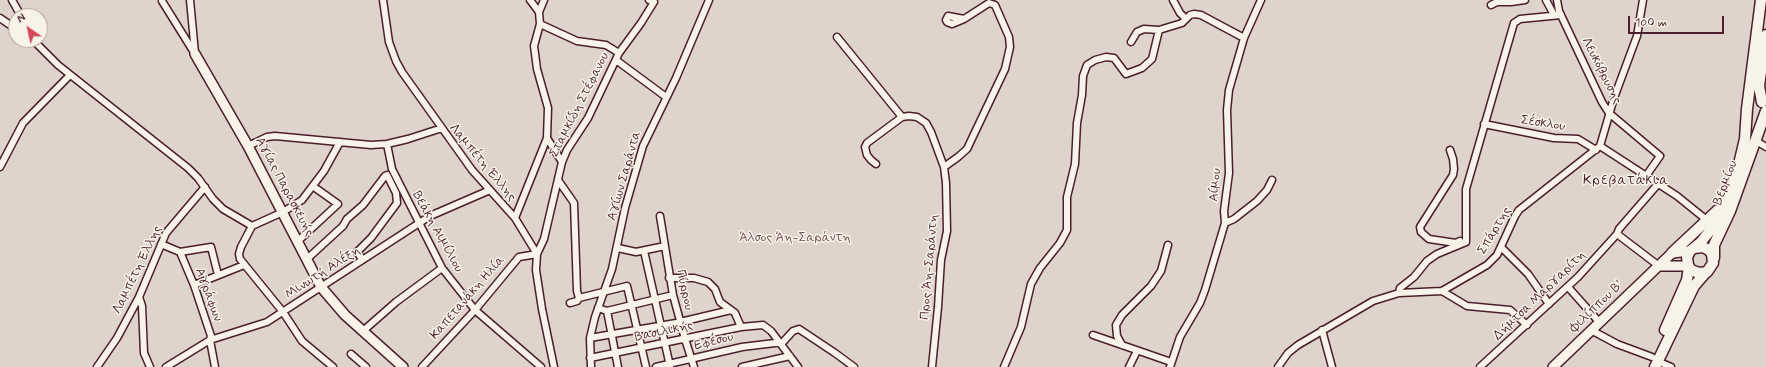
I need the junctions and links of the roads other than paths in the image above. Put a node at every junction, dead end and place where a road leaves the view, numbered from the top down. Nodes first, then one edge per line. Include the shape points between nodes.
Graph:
1 (190, 0) edge
2 (383, 0) edge
3 (530, 0) edge
4 (544, 0) edge
5 (709, 0) edge
6 (1173, 0) edge
7 (1260, 0) edge
8 (1525, 0) edge
9 (1546, 0) edge
10 (1557, 0) edge
11 (1643, 0) edge
12 (1762, 0) edge
13 (162, 1) edge
14 (652, 1) edge
15 (1491, 5) dead end
16 (539, 12) junction
17 (1557, 15) junction
18 (964, 19) dead end
19 (1186, 19) junction
20 (540, 24) junction
21 (1159, 30) junction
22 (1766, 35) edge
23 (837, 37) dead end
24 (1244, 38) junction
25 (1131, 42) dead end
26 (41, 48) edge
27 (619, 53) junction
28 (195, 54) junction
29 (616, 60) junction
30 (70, 75) junction
31 (666, 97) junction
32 (1747, 109) junction
33 (1765, 109) edge
34 (1609, 113) junction
35 (902, 117) junction
36 (1484, 124) junction
37 (442, 128) junction
38 (1766, 128) edge
39 (547, 138) junction
40 (1756, 141) junction
41 (340, 142) junction
42 (387, 144) junction
43 (248, 146) junction
44 (1766, 147) edge
45 (1598, 148) junction
46 (1450, 150) dead end
47 (562, 162) junction
48 (876, 164) dead end
49 (0, 167) edge
50 (944, 167) junction
51 (1646, 176) junction
52 (558, 180) junction
53 (1272, 180) dead end
54 (1658, 184) junction
55 (205, 187) junction
56 (314, 187) junction
57 (1732, 188) junction
58 (490, 190) junction
59 (283, 212) junction
60 (660, 216) dead end
61 (515, 218) junction
62 (1708, 221) junction
63 (419, 223) junction
64 (1225, 223) junction
65 (252, 226) junction
66 (1617, 234) junction
67 (1466, 240) junction
68 (298, 241) junction
69 (161, 244) junction
70 (1168, 245) dead end
71 (665, 246) junction
72 (1501, 247) junction
73 (618, 248) junction
74 (1692, 250) junction
75 (644, 251) junction
76 (180, 252) junction
77 (1672, 253) junction
78 (537, 254) junction
79 (1714, 258) junction
80 (307, 259) junction
81 (362, 259) junction
82 (244, 265) junction
83 (1659, 266) junction
84 (1689, 266) junction
85 (442, 268) junction
86 (1708, 271) junction
87 (218, 275) junction
88 (669, 278) junction
89 (194, 285) junction
90 (321, 287) junction
91 (1568, 287) junction
92 (605, 290) junction
93 (1442, 291) junction
94 (1399, 293) junction
95 (673, 295) junction
96 (139, 297) junction
97 (579, 298) junction
98 (655, 300) junction
99 (570, 303) dead end
100 (1550, 304) junction
101 (632, 305) junction
102 (598, 308) junction
103 (475, 310) junction
104 (731, 310) junction
105 (607, 311) junction
106 (283, 312) junction
107 (680, 322) junction
108 (1600, 322) junction
109 (1527, 325) junction
110 (661, 326) junction
111 (741, 327) junction
112 (638, 330) junction
113 (1322, 330) junction
114 (1591, 330) junction
115 (363, 332) junction
116 (611, 334) junction
117 (1093, 335) dead end
118 (590, 338) junction
119 (685, 339) junction
120 (210, 340) junction
121 (779, 343) junction
122 (665, 344) junction
123 (1122, 345) junction
124 (641, 349) junction
125 (1137, 351) junction
126 (615, 353) junction
127 (351, 354) dead end
128 (790, 356) junction
129 (590, 358) junction
130 (691, 360) junction
131 (1655, 362) edge
132 (1170, 365) edge
133 (670, 366) edge
134 (97, 367) edge
135 (150, 367) edge
136 (166, 367) edge
137 (215, 367) edge
138 (333, 367) edge
139 (366, 367) edge
140 (403, 367) edge
141 (422, 367) edge
142 (541, 367) edge
143 (554, 367) edge
144 (591, 367) edge
145 (618, 367) edge
146 (646, 367) edge
147 (656, 367) edge
148 (694, 367) edge
149 (742, 367) edge
150 (798, 367) edge
151 (854, 367) edge
152 (932, 367) edge
153 (1004, 367) edge
154 (1129, 367) edge
155 (1278, 367) edge
156 (1332, 367) edge
157 (1480, 367) edge
158 (1553, 367) edge
159 (1648, 367) edge
160 (1671, 367) edge

1 - 28 street
2 - 37 street via 389,42 396,61
3 - 16 street
4 - 16 street
5 - 31 street, Αγίων Σαράντα
6 - 19 street
7 - 24 street, Αίμου
8 - 15 street via 1497,2
9 - 17 street
10 - 17 street, Λευκόβρυσης
11 - 34 street via 1637,36
12 - 32 main road, Βερμίου
13 - 28 street, Αγίας Παρασκευής
14 - 27 street, Σταμκίδη Στέφανου via 641,23
16 - 20 street
17 - 34 street, Λευκόβρυσης
17 - 36 street via 1520,19 1514,23
18 - 50 street via 989,3 995,5 1009,37 1010,47 1003,74 967,149
19 - 21 street via 1182,23
19 - 24 street via 1194,14 1201,15
20 - 27 street via 577,41 606,45
20 - 39 street via 534,46 534,58 548,108
21 - 25 street via 1144,29 1137,32
21 - 153 street via 1152,59 1142,68 1126,74 1114,58 1106,57 1090,63 1084,70 1075,164 1067,197 1067,230 1031,284 1021,327
22 - 33 main road, Βερμίου via 1759,86
23 - 35 street
24 - 64 street, Αίμου via 1228,99 1229,160
26 - 30 street
27 - 29 street, Σταμκίδη Στέφανου
28 - 43 street, Αγίας Παρασκευής
29 - 31 street
29 - 47 street, Σταμκίδη Στέφανου via 588,118
30 - 49 street via 24,123
30 - 55 street via 178,159
31 - 73 street, Αγίων Σαράντα via 651,125 641,152
32 - 33 main road via 1754,100
32 - 33 main road via 1754,120 1759,120
32 - 57 main road, Βερμίου via 1745,139
33 - 40 main road, Βερμίου
34 - 45 street
34 - 51 street, Λευκόβρυσης via 1660,156
35 - 48 street via 867,143 867,155
35 - 50 street, Προς Άη-Σαράντη via 917,117 926,123
36 - 45 street, Σέσκλου via 1554,138 1578,140
36 - 67 street via 1466,189
37 - 42 street, Λαμπέτη Έλλης
37 - 58 street, Λαμπέτη Έλλης
38 - 40 main road
39 - 47 street
39 - 61 street
40 - 44 street
40 - 79 main road, Βερμίου via 1730,211 1714,245
41 - 42 street, Λαμπέτη Έλλης
41 - 43 street, Λαμπέτη Έλλης via 275,136 263,138
41 - 56 street
42 - 63 street, Βεάκη Αιμίλιου via 392,169
43 - 59 street, Αγίας Παρασκευής
45 - 51 street, Σέσκλου
45 - 72 street, Σπάρτης via 1519,210
46 - 67 street via 1453,174 1420,227 1421,232 1434,240 1456,243
47 - 52 street, Σταμκίδη Στέφανου
50 - 152 street, Προς Άη-Σαράντη via 947,231 941,260
51 - 54 street, Σέσκλου
52 - 78 street, Σταμκίδη Στέφανου via 544,239
52 - 97 street via 574,203
53 - 64 street via 1256,201 1234,220
54 - 62 street, Σέσκλου
54 - 66 street, Δήμτσα Μαργαρίτη
55 - 65 street via 223,209
55 - 69 street, Λαμπέτη Έλλης via 166,233
56 - 59 street via 302,200
56 - 68 street via 338,204
57 - 62 main road
57 - 74 main road, Βερμίου via 1713,227
58 - 61 street, Λαμπέτη Έλλης
58 - 63 street, Μινωτή Αλέξη via 446,208
59 - 65 street
59 - 68 street, Αγίας Παρασκευής
60 - 71 street, Πύρρου
61 - 78 street, Λαμπέτη Έλλης
62 - 77 main road
63 - 81 street, Μινωτή Αλέξη
63 - 85 street, Βεάκη Αιμίλιου
64 - 132 street, Αίμου via 1200,303 1180,336
65 - 82 street via 239,254
66 - 83 street
66 - 91 street, Δήμτσα Μαργαρίτη
67 - 94 street via 1427,261 1414,277 1400,288
68 - 80 street, Αγίας Παρασκευής
69 - 76 street
69 - 96 street, Λαμπέτη Έλλης
70 - 123 street via 1165,262 1159,275 1116,325 1117,336
71 - 75 street
71 - 88 street, Πύρρου
72 - 93 street, Σπάρτης via 1487,265
72 - 100 street via 1528,274
73 - 75 street
73 - 92 street, Αγίων Σαράντα
74 - 77 street
74 - 79 main road via 1701,247 1707,249
74 - 84 main road via 1687,259
75 - 98 street
76 - 87 street via 211,247
76 - 89 street, Αγράφων
77 - 83 street, Φιλίππου Β'
78 - 103 street, Καπετανάκη Ηλία via 519,257
78 - 143 street, Σταμκίδη Στέφανου via 536,270
79 - 86 main road via 1713,265
80 - 81 street via 364,205 387,175 396,193 397,203 357,252
80 - 90 street, Αγίας Παρασκευής
81 - 90 street, Μινωτή Αλέξη
82 - 87 street
82 - 106 street
83 - 84 street
83 - 108 street, Φιλίππου Β'
84 - 86 main road via 1699,273
84 - 131 main road via 1681,295
85 - 103 street, Βεάκη Αιμίλιου
85 - 115 street via 396,302
86 - 131 main road via 1694,286
87 - 89 street
88 - 95 street, Πύρρου
88 - 104 street via 694,278 708,282 715,289 720,302
89 - 120 street, Αγράφων via 209,329
90 - 106 street, Μινωτή Αλέξη
90 - 115 street, Αγίας Παρασκευής
91 - 100 street, Δήμτσα Μαργαρίτη
91 - 108 street
92 - 97 street
92 - 101 street via 627,286
92 - 102 street, Αγίων Σαράντα
93 - 94 street
93 - 109 street via 1467,306 1510,310
94 - 113 street via 1368,304
95 - 98 street
95 - 107 street, Πύρρου
96 - 134 street, Λαμπέτη Έλλης via 117,338
96 - 135 street via 142,306 143,348
97 - 99 street
98 - 101 street
98 - 110 street
100 - 109 street, Δήμτσα Μαργαρίτη
101 - 105 street
101 - 112 street
102 - 105 street
102 - 118 street, Αγίων Σαράντα
103 - 141 street, Καπετανάκη Ηλία
103 - 142 street, Βεάκη Αιμίλιου
104 - 107 street
104 - 111 street
105 - 116 street
106 - 120 street, Μινωτή Αλέξη via 261,326
106 - 138 street via 302,341
107 - 110 street
107 - 119 street, Πύρρου
108 - 114 street, Φιλίππου Β'
109 - 157 street, Δήμτσα Μαργαρίτη
110 - 112 street
110 - 122 street
111 - 119 street, Βασιλικής
111 - 121 street, Βασιλικής via 763,325
112 - 116 street
112 - 124 street
113 - 155 street via 1294,348
113 - 156 street
114 - 131 street
114 - 158 street, Φιλίππου Β'
115 - 140 street, Αγίας Παρασκευής
116 - 118 street
116 - 126 street
117 - 123 street
118 - 129 street, Αγίων Σαράντα
119 - 122 street, Βασιλικής
119 - 130 street, Πύρρου
120 - 136 street, Μινωτή Αλέξη
120 - 137 street, Αγράφων
121 - 128 street
121 - 130 street, Εφέσου via 742,347
121 - 151 street via 799,329
122 - 124 street, Βασιλικής
122 - 133 street
123 - 125 street
124 - 126 street, Βασιλικής
124 - 146 street
125 - 132 street
125 - 154 street
126 - 129 street, Βασιλικής
126 - 145 street
127 - 139 street
128 - 149 street
128 - 150 street
129 - 144 street, Αγίων Σαράντα
130 - 133 street, Εφέσου
130 - 148 street, Πύρρου
131 - 159 main road
131 - 160 street
133 - 147 street, Εφέσου

